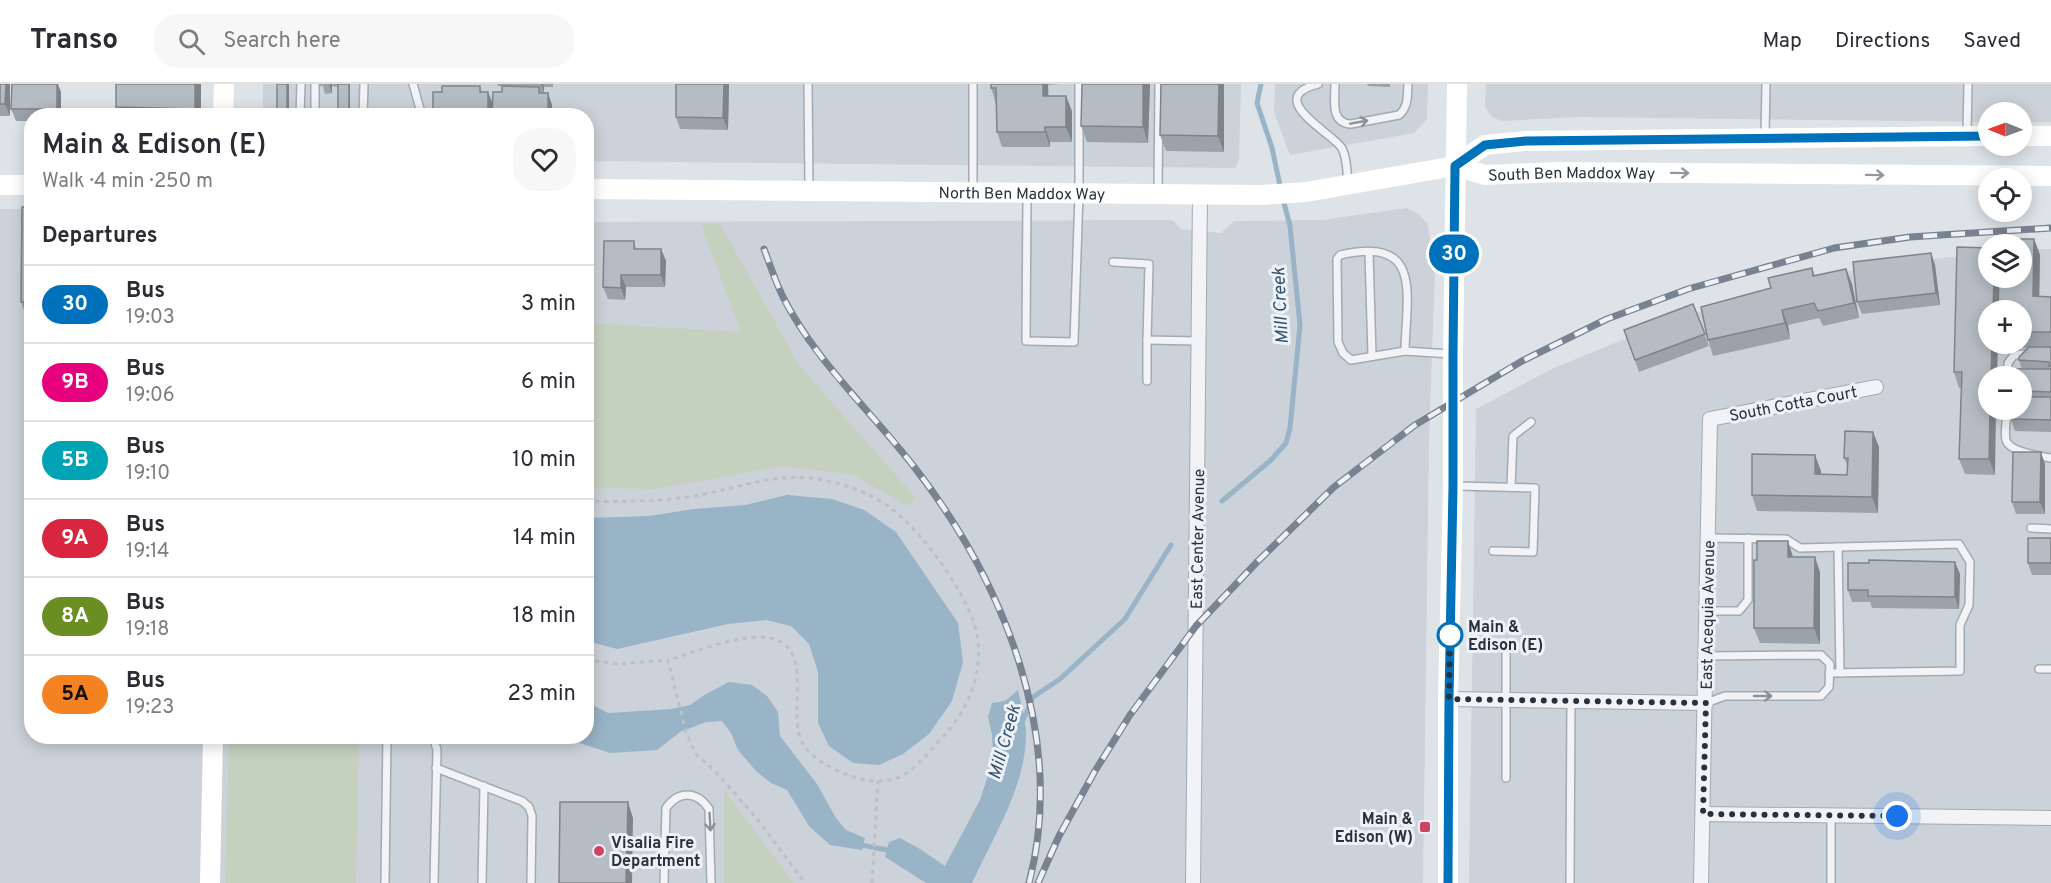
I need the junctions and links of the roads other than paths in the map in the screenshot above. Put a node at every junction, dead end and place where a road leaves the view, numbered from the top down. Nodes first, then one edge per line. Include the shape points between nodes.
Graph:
1 (224, 84) edge
2 (301, 84) edge
3 (315, 84) edge
4 (364, 84) edge
5 (413, 84) edge
6 (808, 84) edge
7 (973, 84) edge
8 (1079, 84) edge
9 (1159, 84) edge
10 (1318, 84) edge
11 (1335, 84) edge
12 (1408, 84) edge
13 (1456, 84) edge
14 (1766, 84) edge
15 (1968, 84) edge
16 (223, 108) edge
17 (300, 108) edge
18 (315, 108) edge
19 (363, 108) edge
20 (420, 108) edge
21 (1967, 136) junction
22 (1978, 136) edge
23 (2032, 136) edge
24 (2051, 136) edge
25 (1765, 139) junction
26 (1455, 166) junction
27 (2051, 177) edge
28 (0, 185) edge
29 (24, 185) edge
30 (1348, 185) junction
31 (594, 189) edge
32 (810, 191) junction
33 (973, 193) junction
34 (1027, 193) junction
35 (1079, 194) junction
36 (1157, 195) junction
37 (1200, 195) junction
38 (1369, 253) junction
39 (1113, 262) dead end
40 (1147, 340) junction
41 (1199, 341) junction
42 (1405, 351) junction
43 (2051, 352) edge
44 (1453, 354) junction
45 (1372, 356) junction
46 (2008, 366) edge
47 (1147, 381) dead end
48 (1876, 387) dead end
49 (1710, 418) joint
50 (2007, 420) edge
51 (1531, 422) dead end
52 (2051, 458) edge
53 (1453, 486) junction
54 (1511, 487) junction
55 (2031, 528) dead end
56 (2051, 529) edge
57 (1708, 538) junction
58 (1748, 538) junction
59 (1838, 547) junction
60 (1492, 551) dead end
61 (1707, 611) junction
62 (1506, 643) dead end
63 (1706, 656) junction
64 (2039, 669) dead end
65 (2051, 669) edge
66 (1829, 673) junction
67 (1840, 673) junction
68 (1449, 699) junction
69 (1506, 700) junction
70 (1571, 700) junction
71 (1706, 703) junction
72 (213, 744) edge
73 (387, 744) edge
74 (435, 744) edge
75 (436, 768) junction
76 (1506, 778) dead end
77 (484, 786) junction
78 (1703, 814) junction
79 (1831, 816) junction
80 (2051, 818) edge
81 (210, 883) edge
82 (385, 883) edge
83 (434, 883) edge
84 (482, 883) edge
85 (531, 883) edge
86 (664, 883) edge
87 (711, 883) edge
88 (1193, 883) edge
89 (1448, 883) edge
90 (1570, 883) edge
91 (1701, 883) edge
92 (1831, 883) edge

1 - 16 main road
2 - 17 lane
3 - 18 lane
4 - 19 lane
5 - 20 lane
6 - 32 lane
7 - 33 lane
8 - 35 lane
9 - 36 lane
10 - 30 lane via 1306,87 1298,96 1298,106 1342,148
11 -> 12 lane via 1334,111 1345,124 1399,115 1407,103
13 - 26 main road
14 - 25 lane
15 - 21 lane
21 - 22 main road, South Ben Maddox Way
21 - 25 main road, South Ben Maddox Way
23 - 24 main road
25 - 26 main road, South Ben Maddox Way via 1526,141 1485,145
26 -> 27 main road, South Ben Maddox Way via 1485,176 1569,172
26 - 30 main road, North Ben Maddox Way
26 - 44 main road
28 - 29 main road
30 - 37 main road, North Ben Maddox Way via 1306,192
31 - 32 main road, North Ben Maddox Way
32 - 33 main road, North Ben Maddox Way
33 - 34 main road, North Ben Maddox Way
34 - 35 main road, North Ben Maddox Way
34 - 35 lane via 1026,341 1065,342 1074,342
35 - 36 main road, North Ben Maddox Way
36 - 37 main road, North Ben Maddox Way
37 - 41 street, East Center Avenue
38 - 42 lane via 1395,258 1404,271
38 - 45 lane
38 - 45 lane via 1344,254 1337,259 1338,342 1351,360
39 - 40 lane via 1149,264
40 - 41 lane
40 - 47 lane
41 - 88 street, East Center Avenue
42 - 44 lane
42 - 45 lane
43 - 46 lane via 2014,355
44 - 53 main road
48 - 49 street, South Cotta Court
49 - 57 street, East Acequia Avenue
50 - 52 lane via 2009,444
51 - 54 lane via 1513,436
53 - 54 lane
53 - 68 main road
54 - 60 lane via 1534,488 1533,552
55 - 56 lane
57 - 58 lane
57 - 61 street, East Acequia Avenue
58 - 59 lane via 1786,539 1800,548
58 - 61 lane via 1748,600 1739,611
59 - 67 lane
59 - 67 lane via 1959,544 1970,562 1969,605 1960,625 1960,671
61 - 63 street, East Acequia Avenue
62 - 69 lane
63 - 66 lane via 1821,655 1830,664
63 - 71 street, East Acequia Avenue
64 - 65 lane
66 - 67 lane
71 -> 66 lane via 1725,696 1821,696 1830,687
68 - 69 street
68 - 89 main road
69 - 70 street
69 - 76 lane
70 - 71 street
70 - 90 lane
71 - 78 street, East Acequia Avenue
72 - 81 main road
73 - 82 lane
74 - 75 lane
75 - 77 lane
75 - 83 lane
77 - 84 lane
77 - 85 lane via 529,807
78 - 79 street
78 - 91 street, East Acequia Avenue
79 - 80 street
79 - 92 lane
86 -> 87 lane via 666,808 673,799 692,795 702,799 709,809

